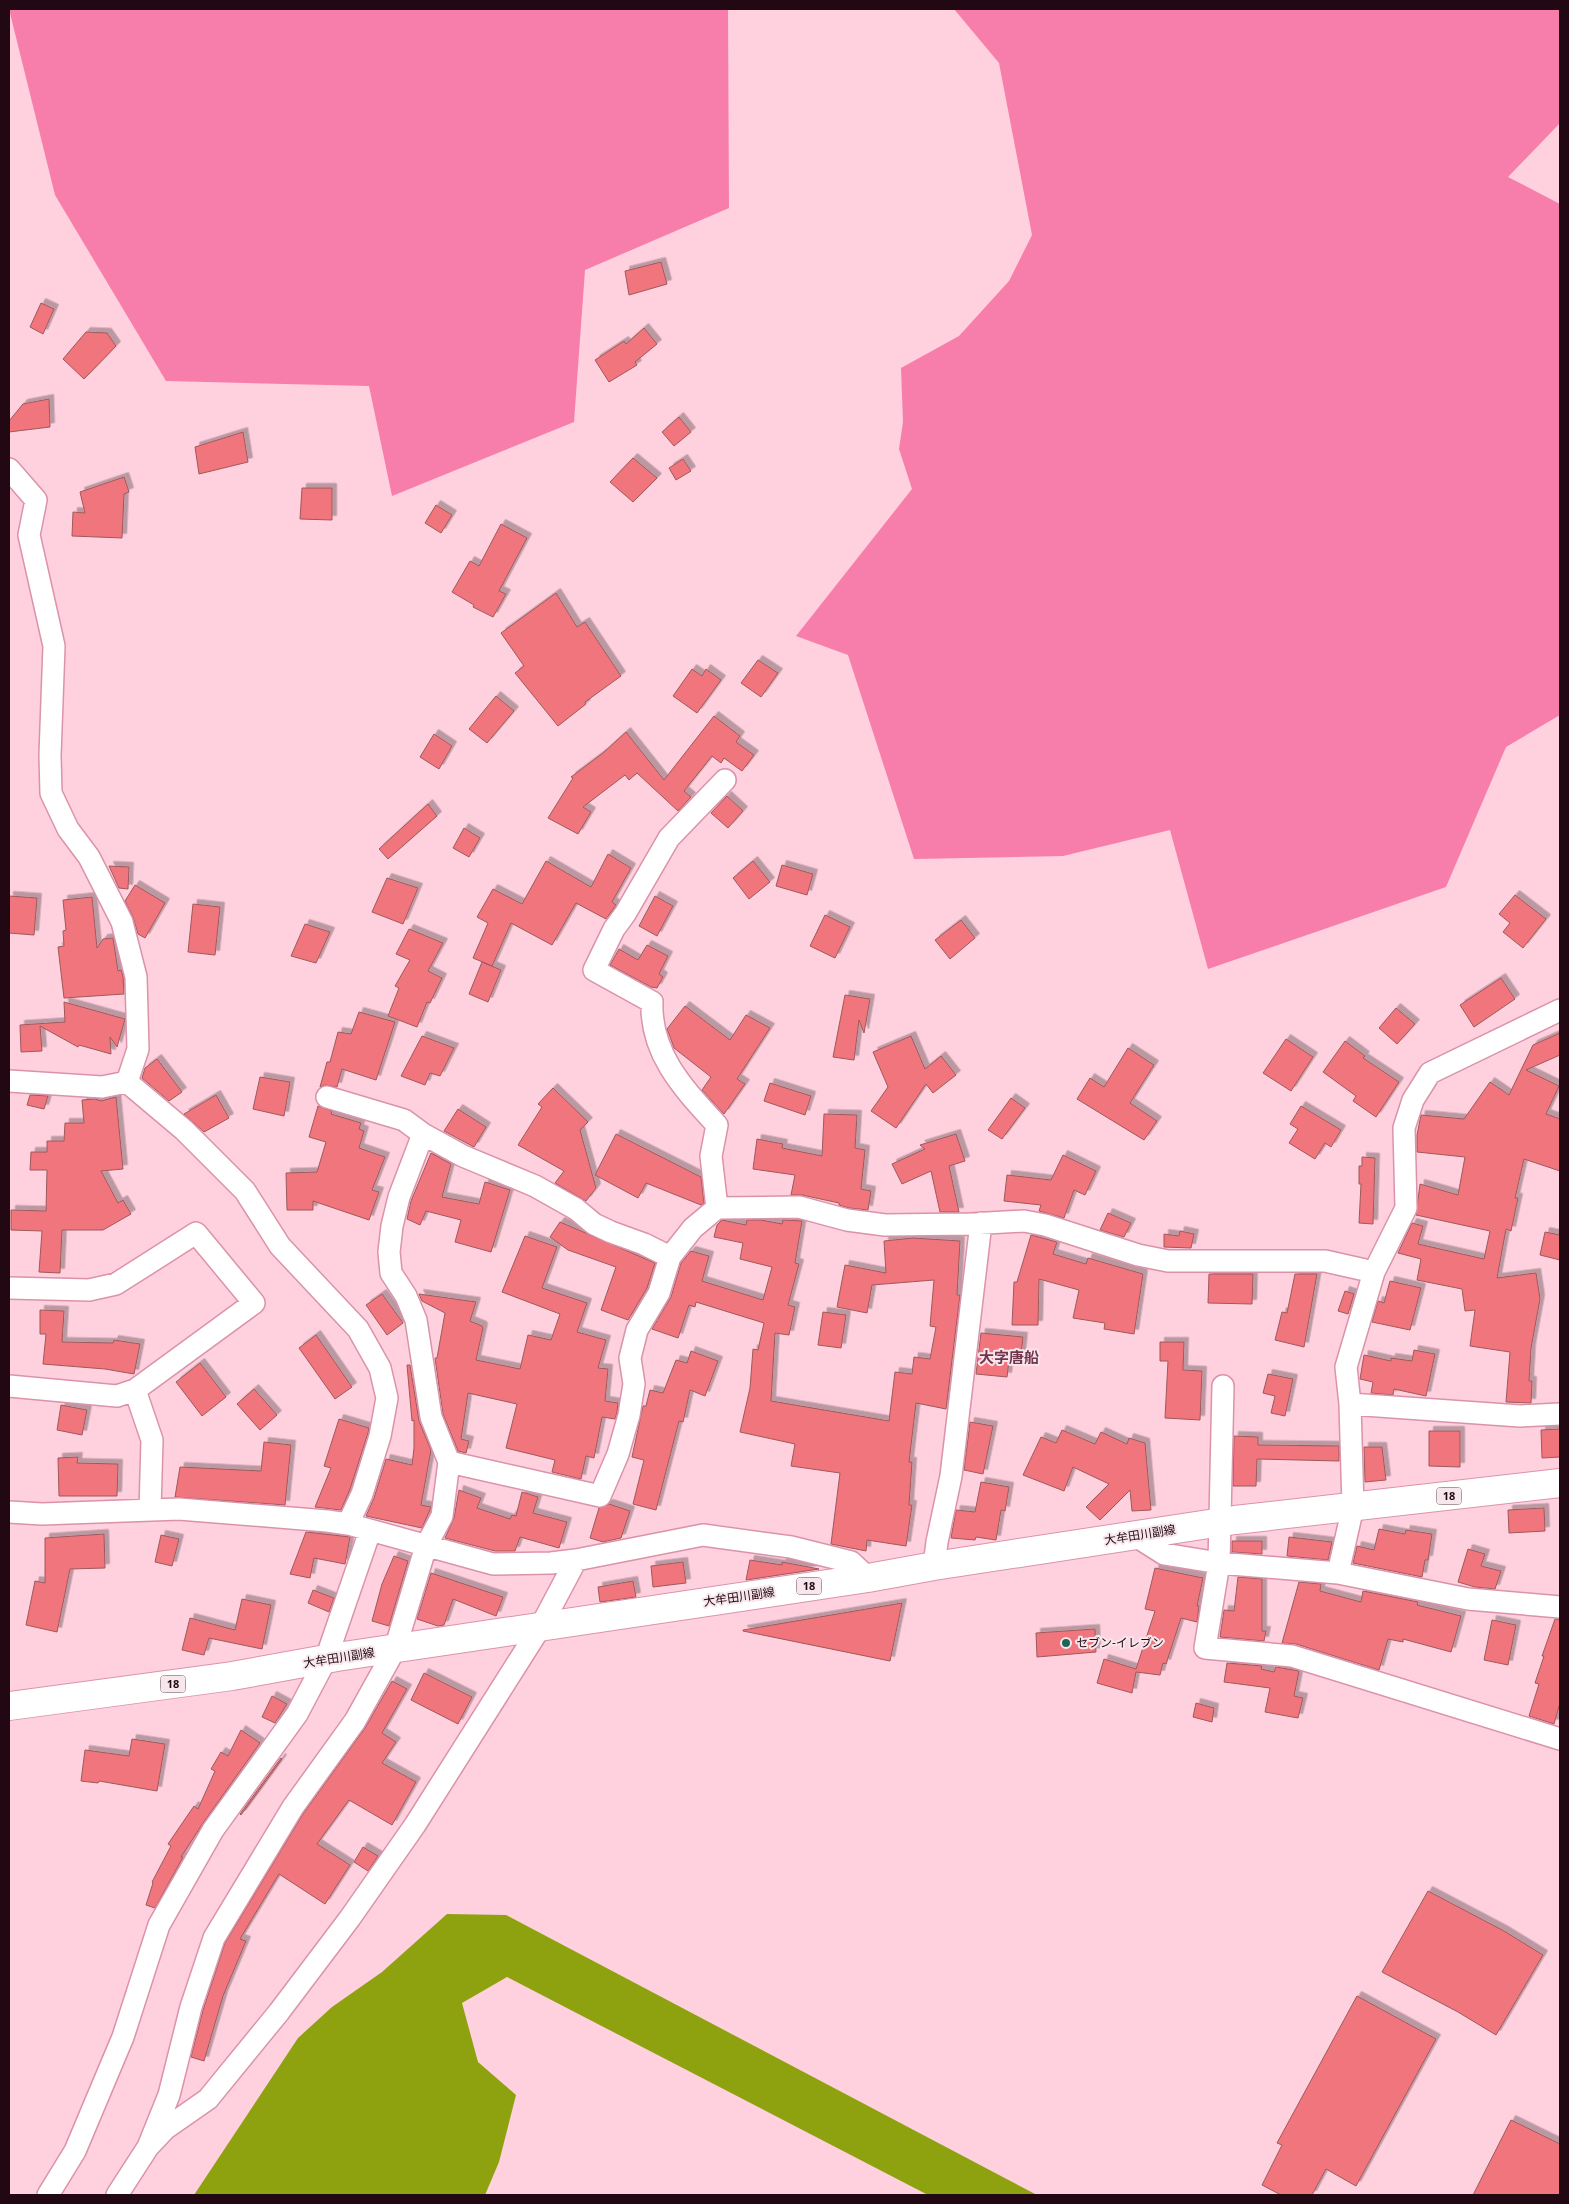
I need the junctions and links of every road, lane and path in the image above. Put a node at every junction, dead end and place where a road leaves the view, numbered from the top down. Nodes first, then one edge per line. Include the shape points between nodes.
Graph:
1 (9, 470) edge
2 (725, 780) dead end
3 (1560, 1010) edge
4 (9, 1080) edge
5 (127, 1082) junction
6 (327, 1097) dead end
7 (423, 1134) junction
8 (717, 1208) junction
9 (981, 1223) junction
10 (670, 1258) junction
11 (1374, 1272) junction
12 (9, 1288) edge
13 (9, 1386) edge
14 (1223, 1386) dead end
15 (135, 1390) junction
16 (1350, 1404) junction
17 (1560, 1414) edge
18 (449, 1462) junction
19 (1560, 1483) edge
20 (1354, 1507) junction
21 (150, 1510) junction
22 (9, 1512) edge
23 (1220, 1522) junction
24 (348, 1524) junction
25 (370, 1531) junction
26 (1134, 1535) junction
27 (426, 1546) junction
28 (576, 1560) junction
29 (1219, 1563) junction
30 (934, 1566) junction
31 (1338, 1574) junction
32 (868, 1578) junction
33 (1560, 1606) edge
34 (541, 1626) junction
35 (389, 1650) junction
36 (332, 1658) junction
37 (9, 1706) edge
38 (1560, 1739) edge
39 (148, 2147) junction
40 (48, 2195) edge
41 (117, 2195) edge

1 - 5 street via 36,500 29,535 54,646 51,793 122,922 136,977 138,1049
2 - 8 street via 669,838 614,929 594,970 652,1002 651,1020 662,1055 716,1125 710,1156
3 - 11 street via 1430,1073 1413,1100 1404,1128 1406,1208
4 - 5 street via 102,1087
5 - 24 street via 184,1130 245,1191 280,1246 358,1329 380,1368 387,1398 380,1436 362,1494
6 - 7 street via 404,1120
7 - 10 street via 462,1156 535,1186 576,1209 594,1224
7 - 18 street via 399,1197 389,1252 391,1272 416,1320 431,1417
8 - 9 street via 799,1207 846,1220 885,1225
8 - 10 street via 692,1228
9 - 11 street via 1024,1221 1045,1225 1138,1255 1168,1261 1325,1261
9 - 30 street via 951,1476
10 - 18 street via 659,1294 637,1330 630,1358 634,1384 629,1415 618,1454 600,1496
11 - 16 street via 1346,1367
12 - 15 street via 89,1290 116,1284 196,1233 254,1303
13 - 15 street via 117,1396
14 - 23 street
15 - 21 street via 152,1440
16 - 17 street via 1520,1416
16 - 20 street
18 - 27 street via 442,1516
19 - 20 main road, 大牟田川副線 / 18
20 - 23 main road, 大牟田川副線 / 18
20 - 31 street
21 - 22 street
21 - 24 street via 179,1509
23 - 26 main road, 大牟田川副線 / 18
23 - 29 street
24 - 25 street
25 - 27 street
25 - 36 street
26 - 29 street via 1164,1554
26 - 30 main road, 大牟田川副線 / 18
27 - 28 street via 493,1564
27 - 35 street
28 - 32 street via 703,1535 791,1547 851,1562
28 - 34 street
29 - 31 street
29 - 38 street via 1205,1648 1292,1656
30 - 32 main road, 大牟田川副線 / 18
31 - 33 street via 1468,1599
32 - 34 main road, 大牟田川副線 / 18
34 - 35 main road, 大牟田川副線 / 18
34 - 39 street via 415,1825 350,1918 208,2099 165,2128
35 - 36 main road, 大牟田川副線 / 18
35 - 39 street via 355,1720 294,1807 214,1938 192,2007 170,2095
36 - 37 main road, 大牟田川副線 / 18 via 232,1676
36 - 40 street via 297,1714 213,1830 159,1925 123,2037 75,2151
39 - 41 street

